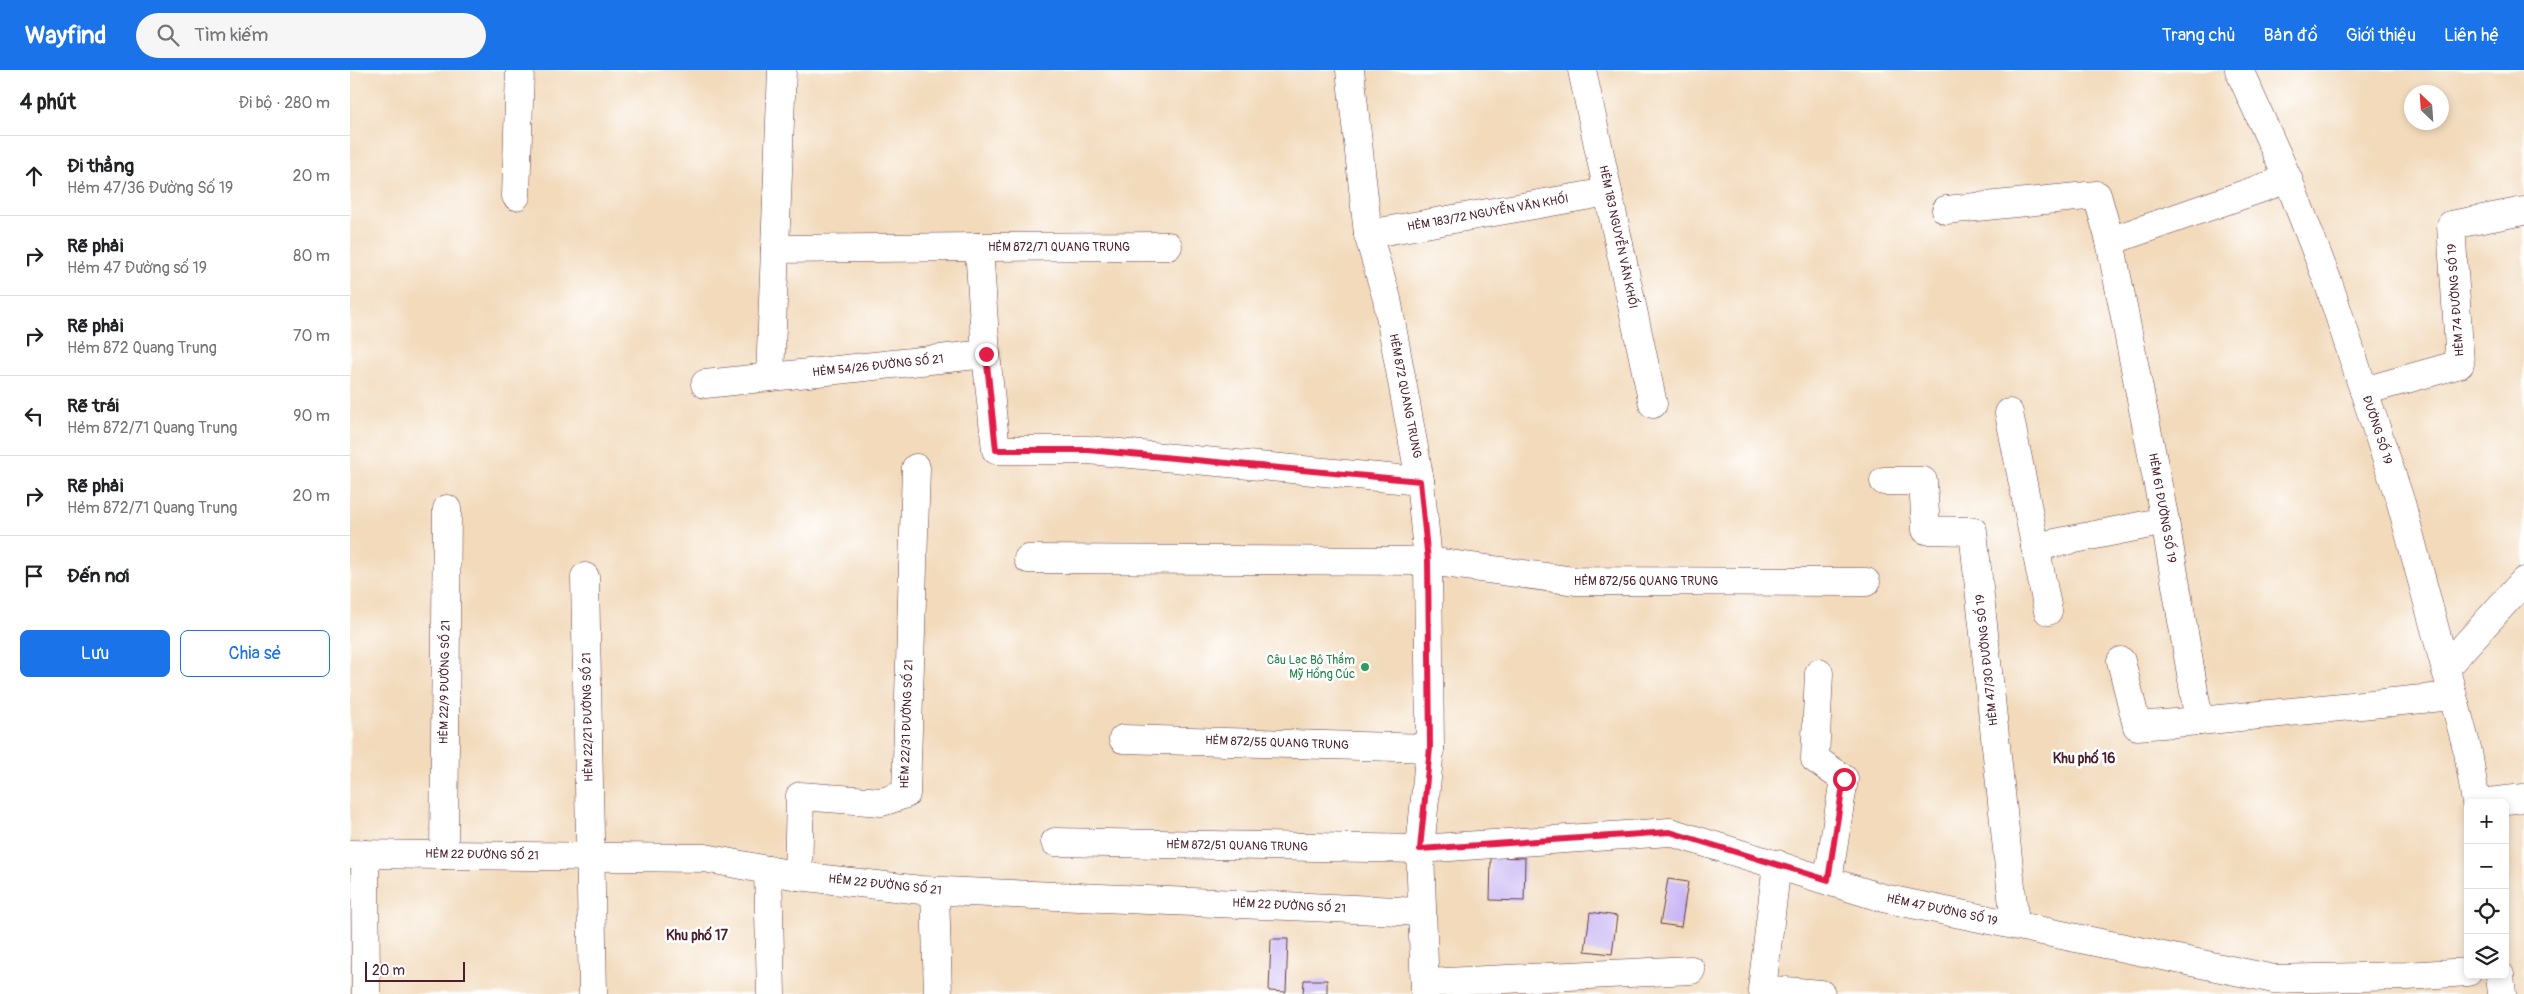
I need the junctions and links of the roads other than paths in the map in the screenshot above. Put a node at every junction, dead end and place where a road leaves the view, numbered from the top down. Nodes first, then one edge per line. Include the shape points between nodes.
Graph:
1 (520, 70) edge
2 (782, 70) edge
3 (1350, 70) edge
4 (1582, 70) edge
5 (2239, 70) edge
6 (2288, 179) junction
7 (1608, 192) junction
8 (516, 196) dead end
9 (1946, 210) dead end
10 (2524, 211) edge
11 (1368, 234) junction
12 (2110, 242) junction
13 (1168, 246) dead end
14 (979, 247) junction
15 (775, 249) junction
16 (986, 354) junction
17 (770, 377) junction
18 (704, 384) dead end
19 (2364, 391) junction
20 (1653, 404) dead end
21 (2009, 413) dead end
22 (916, 468) dead end
23 (1420, 481) junction
24 (1884, 481) dead end
25 (447, 509) dead end
26 (2164, 521) junction
27 (2035, 547) junction
28 (1028, 559) dead end
29 (1428, 561) junction
30 (585, 578) dead end
31 (2524, 581) edge
32 (1866, 582) dead end
33 (2048, 611) dead end
34 (2121, 661) dead end
35 (2445, 668) junction
36 (1819, 673) dead end
37 (2453, 696) junction
38 (2199, 721) junction
39 (1123, 739) dead end
40 (1430, 748) junction
41 (2524, 798) edge
42 (2476, 799) edge
43 (2509, 800) edge
44 (1055, 842) dead end
45 (1420, 849) junction
46 (357, 854) edge
47 (444, 855) junction
48 (590, 857) junction
49 (1777, 864) junction
50 (768, 870) junction
51 (798, 876) junction
52 (1828, 880) junction
53 (936, 891) junction
54 (1421, 912) junction
55 (2014, 924) junction
56 (1691, 970) dead end
57 (2464, 972) edge
58 (2500, 979) edge
59 (1425, 988) edge
60 (366, 994) edge
61 (593, 994) edge
62 (771, 994) edge
63 (938, 994) edge
64 (1821, 994) edge
65 (2502, 994) edge

1 - 8 street
2 - 15 street
3 - 11 street, HẺM 872 QUANG TRUNG
4 - 7 street, HẺM 183 NGUYỄN VĂN KHỐI
5 - 6 street, ĐƯỜNG SỐ 19
6 - 12 street
6 - 19 street, ĐƯỜNG SỐ 19 via 2328,282
7 - 11 street, HẺM 183/72 NGUYỄN VĂN KHỐI
7 - 20 street, HẺM 183 NGUYỄN VĂN KHỐI
9 - 12 street, HẺM 61 ĐƯỜNG SỐ 19 via 2097,195
10 - 19 street, HẺM 74 ĐƯỜNG SỐ 19 via 2451,225 2460,364
11 - 23 street, HẺM 872 QUANG TRUNG via 1387,299
12 - 26 street, HẺM 61 ĐƯỜNG SỐ 19
13 - 14 street, HẺM 872/71 QUANG TRUNG
14 - 15 street
14 - 16 street, HẺM 872/71 QUANG TRUNG
15 - 17 street
16 - 17 street, HẺM 54/26 ĐƯỜNG SỐ 21
16 - 23 street, HẺM 872/71 QUANG TRUNG via 996,450 1088,450
17 - 18 street, HẺM 54/26 ĐƯỜNG SỐ 21
19 - 35 street, ĐƯỜNG SỐ 19 via 2401,503
21 - 27 street
22 - 51 street, HẺM 22/31 ĐƯỜNG SỐ 21 via 906,794 882,802 800,796
23 - 29 street, HẺM 872 QUANG TRUNG
24 - 55 street, HẺM 47/30 ĐƯỜNG SỐ 19 via 1923,481 1926,530 1973,530
25 - 47 street, HẺM 22/9 ĐƯỜNG SỐ 21
26 - 27 street
26 - 38 street, HẺM 61 ĐƯỜNG SỐ 19
27 - 33 street
28 - 29 street, HẺM 872/56 QUANG TRUNG
29 - 32 street, HẺM 872/56 QUANG TRUNG via 1575,581
29 - 40 street, HẺM 872 QUANG TRUNG
30 - 48 street, HẺM 22/21 ĐƯỜNG SỐ 21
31 - 35 street
34 - 38 street via 2137,726
35 - 37 street, ĐƯỜNG SỐ 19
36 - 52 street via 1815,759 1844,779
37 - 38 street
37 - 42 street, ĐƯỜNG SỐ 19
39 - 40 street, HẺM 872/55 QUANG TRUNG
40 - 45 street, HẺM 872 QUANG TRUNG
41 - 43 street
44 - 45 street, HẺM 872/51 QUANG TRUNG
45 - 49 street, HẺM 47 ĐƯỜNG SỐ 19 via 1670,832
45 - 54 street, HẺM 872 QUANG TRUNG
46 - 47 street, HẺM 22 ĐƯỜNG SỐ 21
46 - 60 street
47 - 48 street, HẺM 22 ĐƯỜNG SỐ 21
48 - 50 street, HẺM 22 ĐƯỜNG SỐ 21 via 704,858
48 - 61 street, HẺM 22/21 ĐƯỜNG SỐ 21
49 - 52 street, HẺM 47 ĐƯỜNG SỐ 19
49 - 64 street via 1762,989
50 - 51 street, HẺM 22 ĐƯỜNG SỐ 21
50 - 62 street
51 - 53 street, HẺM 22 ĐƯỜNG SỐ 21
52 - 55 street, HẺM 47 ĐƯỜNG SỐ 19 via 1883,898
53 - 54 street, HẺM 22 ĐƯỜNG SỐ 21
53 - 63 street
54 - 59 street, HẺM 872 QUANG TRUNG
55 - 57 street, HẺM 47 ĐƯỜNG SỐ 19 via 2274,979
56 - 59 street
58 - 65 street

